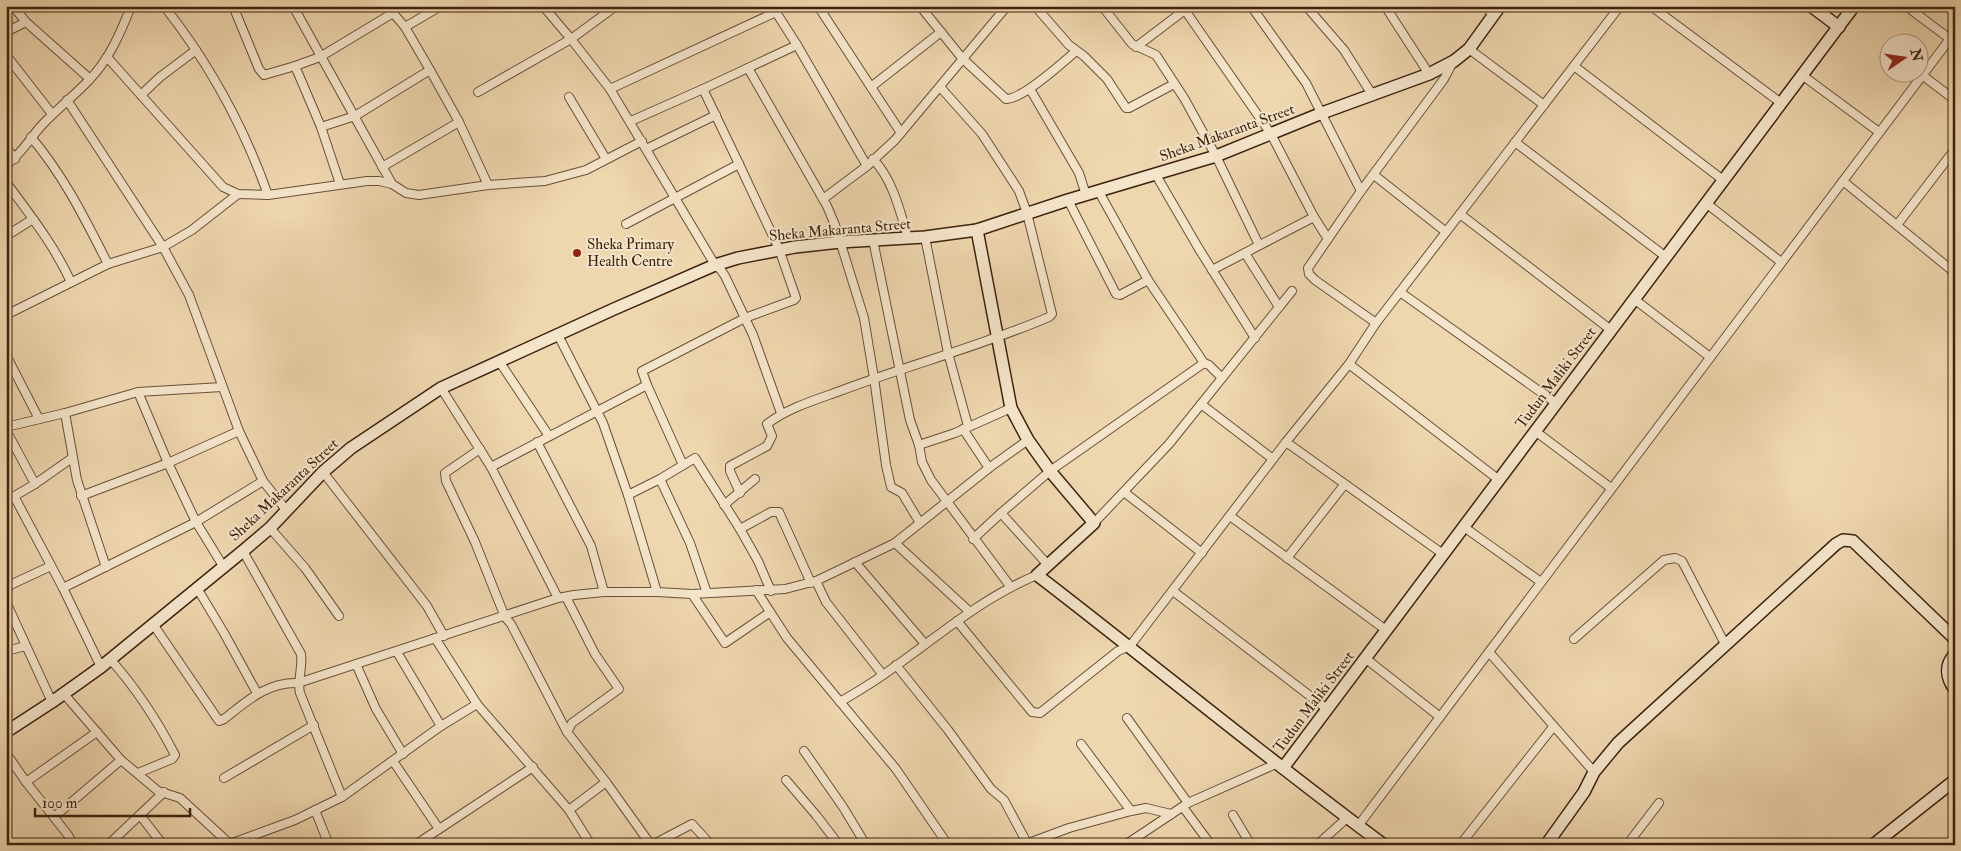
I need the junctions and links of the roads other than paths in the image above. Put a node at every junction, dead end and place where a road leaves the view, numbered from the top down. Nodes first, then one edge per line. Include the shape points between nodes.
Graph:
1 (13, 6) edge
2 (131, 6) edge
3 (164, 6) edge
4 (233, 6) edge
5 (293, 6) edge
6 (387, 6) edge
7 (441, 6) edge
8 (543, 6) edge
9 (616, 6) edge
10 (818, 6) edge
11 (920, 6) edge
12 (1035, 6) edge
13 (1102, 6) edge
14 (1251, 6) edge
15 (1306, 6) edge
16 (1385, 6) edge
17 (1486, 6) edge
18 (1500, 6) edge
19 (1620, 6) edge
20 (1651, 6) edge
21 (1811, 6) edge
22 (1854, 6) edge
23 (1906, 6) edge
24 (1002, 8) edge
25 (1186, 8) edge
26 (774, 9) edge
27 (393, 13) junction
28 (1493, 16) junction
29 (26, 22) junction
30 (1839, 27) junction
31 (405, 28) junction
32 (6, 32) edge
33 (941, 32) junction
34 (1955, 32) edge
35 (571, 39) junction
36 (1950, 39) junction
37 (797, 45) junction
38 (1136, 47) junction
39 (1469, 48) junction
40 (196, 50) junction
41 (1076, 52) junction
42 (6, 55) edge
43 (107, 57) junction
44 (320, 57) junction
45 (962, 58) junction
46 (1454, 60) junction
47 (295, 66) junction
48 (1574, 66) junction
49 (1928, 67) edge
50 (748, 68) junction
51 (430, 70) junction
52 (1429, 74) junction
53 (1802, 75) junction
54 (90, 79) junction
55 (1928, 80) edge
56 (1917, 82) edge
57 (1174, 84) junction
58 (871, 86) junction
59 (941, 88) junction
60 (610, 89) junction
61 (1030, 89) junction
62 (703, 90) junction
63 (478, 92) dead end
64 (141, 95) junction
65 (1373, 96) junction
66 (569, 97) dead end
67 (67, 100) junction
68 (1955, 100) edge
69 (1781, 103) junction
70 (1544, 105) junction
71 (52, 114) junction
72 (1322, 114) junction
73 (716, 115) junction
74 (354, 116) junction
75 (631, 121) junction
76 (459, 122) junction
77 (321, 127) junction
78 (1879, 132) junction
79 (901, 133) junction
80 (1271, 134) junction
81 (31, 137) junction
82 (642, 142) junction
83 (1516, 142) junction
84 (6, 147) edge
85 (646, 149) junction
86 (1955, 149) edge
87 (1216, 156) junction
88 (15, 159) junction
89 (606, 159) junction
90 (873, 159) junction
91 (739, 164) junction
92 (6, 165) edge
93 (867, 166) junction
94 (382, 167) junction
95 (1156, 174) junction
96 (1374, 176) junction
97 (1723, 180) junction
98 (1843, 181) junction
99 (6, 182) edge
100 (340, 184) junction
101 (392, 184) junction
102 (488, 185) junction
103 (1099, 192) junction
104 (1361, 192) junction
105 (238, 194) junction
106 (268, 195) junction
107 (1086, 195) junction
108 (676, 198) junction
109 (823, 199) junction
110 (1068, 200) junction
111 (1706, 204) junction
112 (1027, 213) junction
113 (1460, 214) junction
114 (1314, 217) junction
115 (33, 219) junction
116 (626, 224) dead end
117 (1898, 226) junction
118 (977, 230) junction
119 (1446, 232) junction
120 (6, 236) edge
121 (925, 237) junction
122 (908, 238) junction
123 (1328, 239) junction
124 (873, 240) junction
125 (840, 242) junction
126 (1259, 245) junction
127 (163, 247) junction
128 (779, 249) junction
129 (1245, 253) junction
130 (1666, 257) junction
131 (1781, 262) junction
132 (108, 264) junction
133 (715, 265) junction
134 (1212, 270) junction
135 (1954, 270) edge
136 (1148, 280) junction
137 (71, 282) junction
138 (1292, 291) dead end
139 (1400, 292) junction
140 (1634, 299) junction
141 (1279, 307) junction
142 (6, 315) edge
143 (745, 318) junction
144 (1376, 323) junction
145 (1611, 330) junction
146 (558, 335) junction
147 (998, 336) junction
148 (1255, 338) junction
149 (948, 353) junction
150 (6, 355) edge
151 (1710, 357) junction
152 (499, 361) junction
153 (1204, 363) junction
154 (1349, 364) junction
155 (900, 370) junction
156 (874, 378) junction
157 (1222, 378) junction
158 (647, 385) junction
159 (222, 387) junction
160 (441, 388) junction
161 (138, 392) junction
162 (1556, 403) junction
163 (1201, 404) junction
164 (1011, 408) junction
165 (597, 410) junction
166 (65, 413) junction
167 (781, 413) junction
168 (39, 419) junction
169 (966, 428) junction
170 (6, 429) edge
171 (239, 431) junction
172 (1535, 431) junction
173 (550, 436) junction
174 (1028, 440) junction
175 (538, 442) junction
176 (1286, 442) junction
177 (919, 445) junction
178 (480, 449) junction
179 (72, 458) junction
180 (1273, 459) junction
181 (168, 463) junction
182 (683, 465) junction
183 (491, 467) junction
184 (989, 468) junction
185 (1050, 471) junction
186 (323, 472) junction
187 (660, 479) junction
188 (755, 479) dead end
189 (1499, 480) junction
190 (263, 481) junction
191 (35, 484) junction
192 (1344, 485) junction
193 (1611, 488) junction
194 (1124, 492) junction
195 (740, 493) junction
196 (628, 495) junction
197 (81, 496) junction
198 (10, 499) edge
199 (948, 502) junction
200 (724, 505) junction
201 (287, 511) junction
202 (1000, 513) junction
203 (1230, 516) junction
204 (196, 522) junction
205 (920, 523) junction
206 (1094, 523) junction
207 (1464, 527) junction
208 (270, 528) junction
209 (740, 530) junction
210 (973, 539) junction
211 (894, 543) junction
212 (243, 551) junction
213 (1202, 553) junction
214 (1443, 554) junction
215 (1287, 558) junction
216 (855, 562) junction
217 (1048, 565) junction
218 (51, 566) junction
219 (223, 566) junction
220 (106, 567) junction
221 (1037, 576) junction
222 (813, 582) junction
223 (1541, 582) junction
224 (1010, 586) junction
225 (63, 588) junction
226 (197, 588) junction
227 (756, 590) junction
228 (771, 591) junction
229 (1173, 591) junction
230 (604, 592) junction
231 (657, 592) junction
232 (6, 593) edge
233 (707, 593) junction
234 (692, 594) junction
235 (562, 598) junction
236 (6, 602) edge
237 (970, 612) junction
238 (769, 613) junction
239 (339, 616) dead end
240 (505, 616) junction
241 (957, 621) junction
242 (153, 624) junction
243 (1386, 630) junction
244 (444, 636) junction
245 (435, 638) junction
246 (1574, 639) dead end
247 (1955, 639) edge
248 (925, 644) junction
249 (26, 646) junction
250 (1130, 646) junction
251 (1726, 646) junction
252 (6, 651) edge
253 (397, 652) junction
254 (1489, 652) junction
255 (1955, 654) edge
256 (1365, 658) junction
257 (110, 659) junction
258 (356, 664) junction
259 (896, 665) junction
260 (101, 667) junction
261 (883, 675) junction
262 (298, 683) junction
263 (1955, 690) edge
264 (257, 693) junction
265 (64, 694) junction
266 (52, 702) junction
267 (840, 702) junction
268 (477, 704) junction
269 (1327, 709) junction
270 (1440, 717) junction
271 (1127, 718) dead end
272 (314, 726) junction
273 (441, 726) junction
274 (1553, 727) junction
275 (6, 732) edge
276 (97, 732) junction
277 (567, 732) junction
278 (1081, 744) dead end
279 (804, 751) dead end
280 (6, 753) edge
281 (403, 754) junction
282 (121, 760) junction
283 (393, 761) junction
284 (1280, 766) junction
285 (533, 767) junction
286 (1594, 772) junction
287 (138, 774) junction
288 (224, 778) dead end
289 (786, 780) dead end
290 (1955, 780) edge
291 (26, 782) junction
292 (606, 782) junction
293 (164, 792) junction
294 (342, 797) junction
295 (1659, 802) dead end
296 (1185, 805) junction
297 (315, 810) junction
298 (569, 810) junction
299 (1131, 811) junction
300 (1171, 814) junction
301 (140, 815) junction
302 (1233, 815) dead end
303 (54, 817) junction
304 (1347, 818) junction
305 (1358, 826) junction
306 (439, 829) junction
307 (229, 844) edge
308 (1025, 844) edge
309 (73, 845) edge
310 (108, 845) edge
311 (163, 845) edge
312 (329, 845) edge
313 (415, 845) edge
314 (592, 845) edge
315 (651, 845) edge
316 (711, 845) edge
317 (839, 845) edge
318 (866, 845) edge
319 (948, 845) edge
320 (1125, 845) edge
321 (1211, 845) edge
322 (1251, 845) edge
323 (1317, 845) edge
324 (1384, 845) edge
325 (1460, 845) edge
326 (1546, 845) edge
327 (1627, 845) edge
328 (1873, 845) edge

1 - 29 street
2 - 43 street
3 - 40 street
4 - 47 street via 261,74
5 - 44 street
6 - 27 street
7 - 31 street
8 - 35 street
9 - 35 street
10 - 58 street
11 - 33 street
12 - 41 street
13 - 38 street
14 - 72 street via 1297,70
15 - 65 street via 1344,50
16 - 52 street
17 - 28 street
18 - 28 street, Sheka Makaranta Street
19 - 48 street
20 - 69 street
21 - 30 street
22 - 30 street, Tudun Maliki Street
23 - 36 street
24 - 45 street
25 - 38 street
25 - 80 street
26 - 37 street
26 - 60 street
27 - 31 street
27 - 44 street
28 - 39 street, Sheka Makaranta Street
29 - 32 street
29 - 54 street
30 - 53 street, Tudun Maliki Street
31 - 51 street
33 - 45 street
33 - 58 street
34 - 36 street
35 - 60 street
35 - 63 street
36 - 49 street
37 - 50 street
37 - 93 street
38 - 57 street via 1156,55
39 - 46 street, Sheka Makaranta Street
39 - 70 street
40 - 64 street
40 - 106 street via 228,103 254,156
41 - 57 street via 1107,79 1128,108
41 - 61 street
42 - 71 street
43 - 54 street
43 - 64 street
44 - 47 street
44 - 74 street
45 - 59 street
45 - 61 street via 1006,99
46 - 52 street, Sheka Makaranta Street
46 - 96 street via 1444,79
47 - 77 street
48 - 70 street
48 - 97 street
50 - 62 street
50 - 109 street
51 - 74 street
51 - 76 street
52 - 65 street, Sheka Makaranta Street
53 - 69 street, Tudun Maliki Street
53 - 78 street
54 - 67 street
55 - 68 street
56 - 78 street
57 - 87 street
58 - 79 street
59 - 79 street
59 - 112 street via 982,134 1019,191
60 - 75 street
61 - 107 street via 1079,173
62 - 73 street
62 - 75 street
64 - 105 street via 224,187
65 - 72 street, Sheka Makaranta Street
66 - 89 street
67 - 71 street
67 - 127 street
69 - 97 street, Tudun Maliki Street
70 - 83 street
71 - 81 street
72 - 80 street, Sheka Makaranta Street
72 - 104 street
73 - 85 street
73 - 91 street
74 - 77 street
74 - 94 street
75 - 82 street
76 - 94 street
76 - 102 street
77 - 100 street
78 - 98 street
79 - 90 street
80 - 87 street, Sheka Makaranta Street
80 - 114 street
81 - 88 street
81 - 132 street via 75,199
82 - 85 street
82 - 89 street
83 - 113 street
83 - 130 street
84 - 88 street
85 - 108 street
86 - 117 street
87 - 95 street, Sheka Makaranta Street
87 - 126 street
88 - 92 street
89 - 102 street via 564,177
90 - 93 street
90 - 122 street via 884,171
91 - 108 street
91 - 128 street
93 - 109 street
94 - 101 street
95 - 103 street, Sheka Makaranta Street
95 - 134 street
96 - 104 street
96 - 119 street
97 - 111 street, Tudun Maliki Street
98 - 117 street
98 - 131 street
99 - 115 street
100 - 101 street via 379,181
100 - 106 street
101 - 102 street via 406,193 419,194
103 - 107 street, Sheka Makaranta Street
103 - 136 street
104 - 123 street
105 - 106 street
105 - 127 street via 192,230
107 - 110 street, Sheka Makaranta Street
108 - 116 street
108 - 133 street
109 - 125 street via 836,225
110 - 112 street, Sheka Makaranta Street
110 - 136 street via 1116,294 1120,295
111 - 130 street, Tudun Maliki Street
111 - 131 street
112 - 118 street, Sheka Makaranta Street
112 - 147 street via 1052,314
113 - 119 street
113 - 145 street
114 - 123 street
114 - 126 street
115 - 120 street
115 - 137 street via 59,256
117 - 135 street
118 - 121 street, Sheka Makaranta Street
118 - 147 street
119 - 139 street
121 - 122 street, Sheka Makaranta Street
121 - 149 street
122 - 124 street, Sheka Makaranta Street
123 - 144 street via 1308,268 1309,274
124 - 125 street, Sheka Makaranta Street
124 - 155 street
125 - 128 street, Sheka Makaranta Street
125 - 156 street via 864,318
126 - 129 street
127 - 132 street
127 - 159 street via 189,295
128 - 133 street, Sheka Makaranta Street
128 - 143 street via 796,298
129 - 134 street
129 - 141 street
130 - 140 street, Tudun Maliki Street
131 - 151 street
132 - 137 street
133 - 143 street via 725,276
133 - 146 street, Sheka Makaranta Street
134 - 148 street
136 - 153 street
137 - 142 street
138 - 141 street
139 - 144 street
139 - 162 street
140 - 145 street, Tudun Maliki Street
140 - 151 street
141 - 148 street
143 - 158 street via 642,371
143 - 167 street
144 - 154 street
145 - 162 street, Tudun Maliki Street
146 - 152 street, Sheka Makaranta Street
146 - 165 street
147 - 149 street
147 - 164 street
148 - 157 street
149 - 155 street
149 - 169 street
150 - 168 street
151 - 193 street
152 - 160 street, Sheka Makaranta Street
152 - 173 street
153 - 157 street
153 - 185 street
154 - 176 street
154 - 189 street
155 - 156 street
155 - 177 street via 910,420
156 - 167 street
156 - 205 street via 891,487 902,493
157 - 163 street
158 - 165 street
158 - 182 street
159 - 161 street
159 - 171 street
160 - 178 street
160 - 186 street, Sheka Makaranta Street via 380,427
161 - 166 street
161 - 181 street
162 - 172 street, Tudun Maliki Street
163 - 180 street
163 - 194 street
164 - 169 street
164 - 174 street
165 - 173 street
165 - 196 street
166 - 168 street
166 - 179 street
167 - 195 street via 768,423 772,436 767,446 730,466
168 - 170 street
169 - 177 street
169 - 184 street
170 - 191 street
171 - 181 street
171 - 190 street
172 - 189 street, Tudun Maliki Street
172 - 193 street
173 - 175 street
174 - 184 street
174 - 185 street
175 - 183 street
175 - 230 street via 591,546
176 - 180 street
176 - 192 street
177 - 199 street via 922,462 931,480
178 - 183 street
178 - 240 street via 445,476
179 - 191 street
179 - 197 street
180 - 203 street
181 - 197 street
181 - 204 street
182 - 187 street
182 - 200 street via 697,459
183 - 235 street
184 - 199 street
185 - 202 street
185 - 206 street
186 - 201 street, Sheka Makaranta Street
186 - 244 street via 427,606
187 - 196 street
187 - 233 street via 690,543
188 - 195 street
189 - 207 street, Tudun Maliki Street
190 - 201 street
190 - 204 street
191 - 198 street
192 - 214 street
192 - 215 street
193 - 223 street
194 - 206 street
194 - 213 street
195 - 200 street
196 - 231 street
197 - 220 street
198 - 218 street
199 - 205 street
199 - 210 street
200 - 209 street
201 - 208 street, Sheka Makaranta Street
202 - 210 street
202 - 217 street
203 - 213 street
203 - 215 street
204 - 219 street
204 - 220 street
205 - 211 street
206 - 217 street
207 - 214 street, Tudun Maliki Street
207 - 223 street
208 - 212 street, Sheka Makaranta Street
208 - 239 street
209 - 222 street via 771,512 779,512
209 - 228 street
210 - 224 street
211 - 216 street
211 - 237 street
212 - 219 street, Sheka Makaranta Street
212 - 262 street via 302,654
213 - 229 street
214 - 243 street, Tudun Maliki Street
215 - 243 street
216 - 222 street
216 - 248 street
217 - 221 street
218 - 225 street
218 - 232 street via 10,585
219 - 226 street, Sheka Makaranta Street
220 - 225 street
221 - 224 street
221 - 250 street
222 - 228 street
222 - 261 street
223 - 254 street
224 - 237 street
225 - 260 street
226 - 242 street, Sheka Makaranta Street
226 - 264 street
227 - 228 street
227 - 233 street
227 - 238 street
229 - 250 street
229 - 269 street
230 - 231 street
230 - 235 street
231 - 234 street
233 - 234 street
234 - 238 street via 725,643
235 - 240 street
235 - 277 street via 619,689 572,723
236 - 249 street
237 - 241 street
238 - 267 street
240 - 244 street
240 - 277 street
241 - 248 street
241 - 250 street via 1035,714 1118,651
242 - 257 street, Sheka Makaranta Street
242 - 264 street via 219,721
243 - 256 street, Tudun Maliki Street
244 - 245 street
245 - 253 street
245 - 268 street
246 - 251 street via 1664,560 1675,558 1682,561
247 - 251 street via 1853,541 1843,540
248 - 259 street
249 - 252 street
249 - 266 street
250 - 284 street
251 - 286 street via 1618,743
253 - 258 street
253 - 273 street
254 - 270 street
254 - 274 street
255 - 263 street via 1947,669
256 - 269 street, Tudun Maliki Street
256 - 270 street
257 - 260 street, Sheka Makaranta Street
257 - 287 street via 133,686 175,755
258 - 262 street
258 - 281 street via 380,717
259 - 261 street
259 - 308 street via 991,789 1004,800
260 - 265 street, Sheka Makaranta Street
261 - 267 street
262 - 264 street via 286,682
262 - 272 street
265 - 266 street, Sheka Makaranta Street
265 - 276 street
266 - 275 street, Sheka Makaranta Street
267 - 319 street via 896,769
268 - 273 street
268 - 285 street
269 - 284 street, Tudun Maliki Street
270 - 305 street
271 - 296 street
272 - 288 street
272 - 294 street
273 - 281 street
274 - 286 street
274 - 325 street
276 - 282 street
276 - 291 street
277 - 292 street
278 - 299 street
279 - 318 street
280 - 291 street
281 - 283 street
282 - 287 street
282 - 303 street
283 - 294 street
283 - 306 street
284 - 296 street
284 - 304 street
285 - 298 street
285 - 306 street
286 - 326 street via 1584,792
287 - 293 street via 158,791
289 - 317 street
290 - 328 street
291 - 303 street
292 - 298 street
292 - 315 street
293 - 301 street
293 - 307 street via 180,798
294 - 297 street
295 - 327 street
296 - 300 street
296 - 321 street
297 - 307 street
297 - 312 street
298 - 314 street
299 - 300 street via 1146,808
299 - 308 street
300 - 320 street
301 - 310 street
301 - 311 street
302 - 322 street
303 - 309 street
304 - 305 street
304 - 323 street
305 - 324 street
306 - 313 street
315 - 316 street via 692,824

